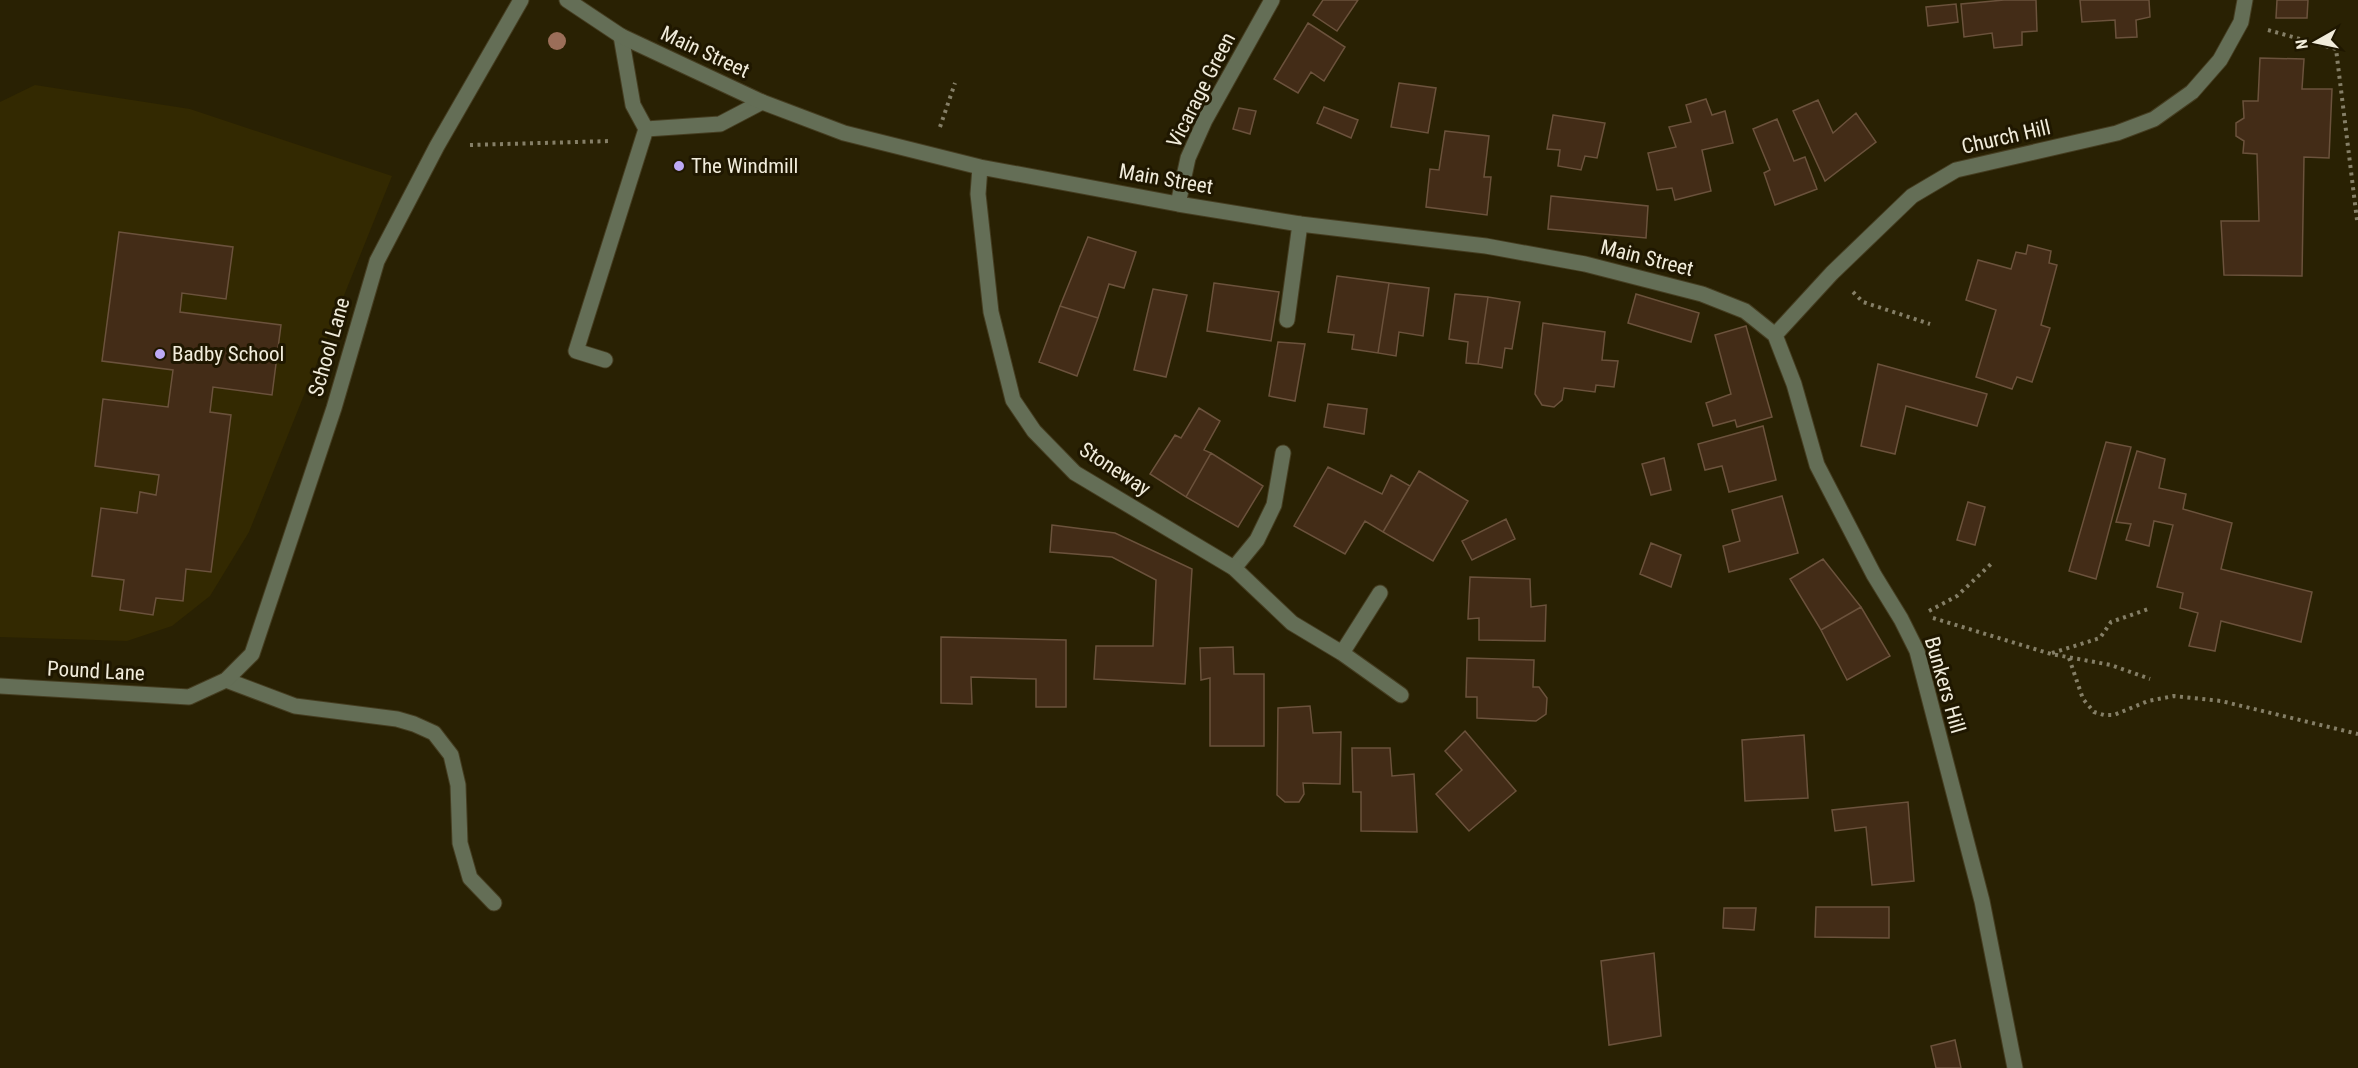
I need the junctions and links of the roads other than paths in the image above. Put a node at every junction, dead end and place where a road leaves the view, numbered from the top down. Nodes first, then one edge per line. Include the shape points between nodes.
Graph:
1 (521, 0) edge
2 (567, 0) edge
3 (1272, 0) edge
4 (2245, 0) edge
5 (621, 36) junction
6 (762, 102) junction
7 (644, 127) junction
8 (980, 167) junction
9 (1178, 204) junction
10 (1300, 224) junction
11 (1287, 320) dead end
12 (1775, 335) junction
13 (605, 360) dead end
14 (1282, 453) dead end
15 (1234, 568) junction
16 (1380, 592) dead end
17 (1342, 652) junction
18 (226, 680) junction
19 (0, 686) edge
20 (1401, 695) dead end
21 (189, 697) joint
22 (494, 903) dead end
23 (2015, 1068) edge

1 - 18 street, School Lane via 437,146 377,261 334,408 252,654
2 - 5 street, Main Street
3 - 9 street, Vicarage Green via 1204,120 1188,158
4 - 12 street, Church Hill via 2241,22 2220,60 2192,92 2154,119 2117,134 1956,170 1912,196
5 - 6 street, Main Street
5 - 7 street via 633,105
6 - 7 street via 720,124
6 - 8 street, Main Street via 844,134
7 - 13 street via 576,351
8 - 9 street, Main Street
8 - 15 street, Stoneway via 978,194 991,312 1013,400 1034,431 1075,473
9 - 10 street, Main Street
10 - 11 street
10 - 12 street, Main Street via 1486,246 1585,264 1702,294 1745,311
12 - 23 street, Bunkers Hill via 1794,384 1817,465 1917,651 1982,901
14 - 15 street via 1274,505 1257,540
15 - 17 street, Stoneway via 1292,623
16 - 17 street
17 - 20 street, Stoneway
18 - 21 street, School Lane
18 - 22 street via 295,706 397,719 434,733 451,755 458,786 460,843 470,878
19 - 21 street, Pound Lane

